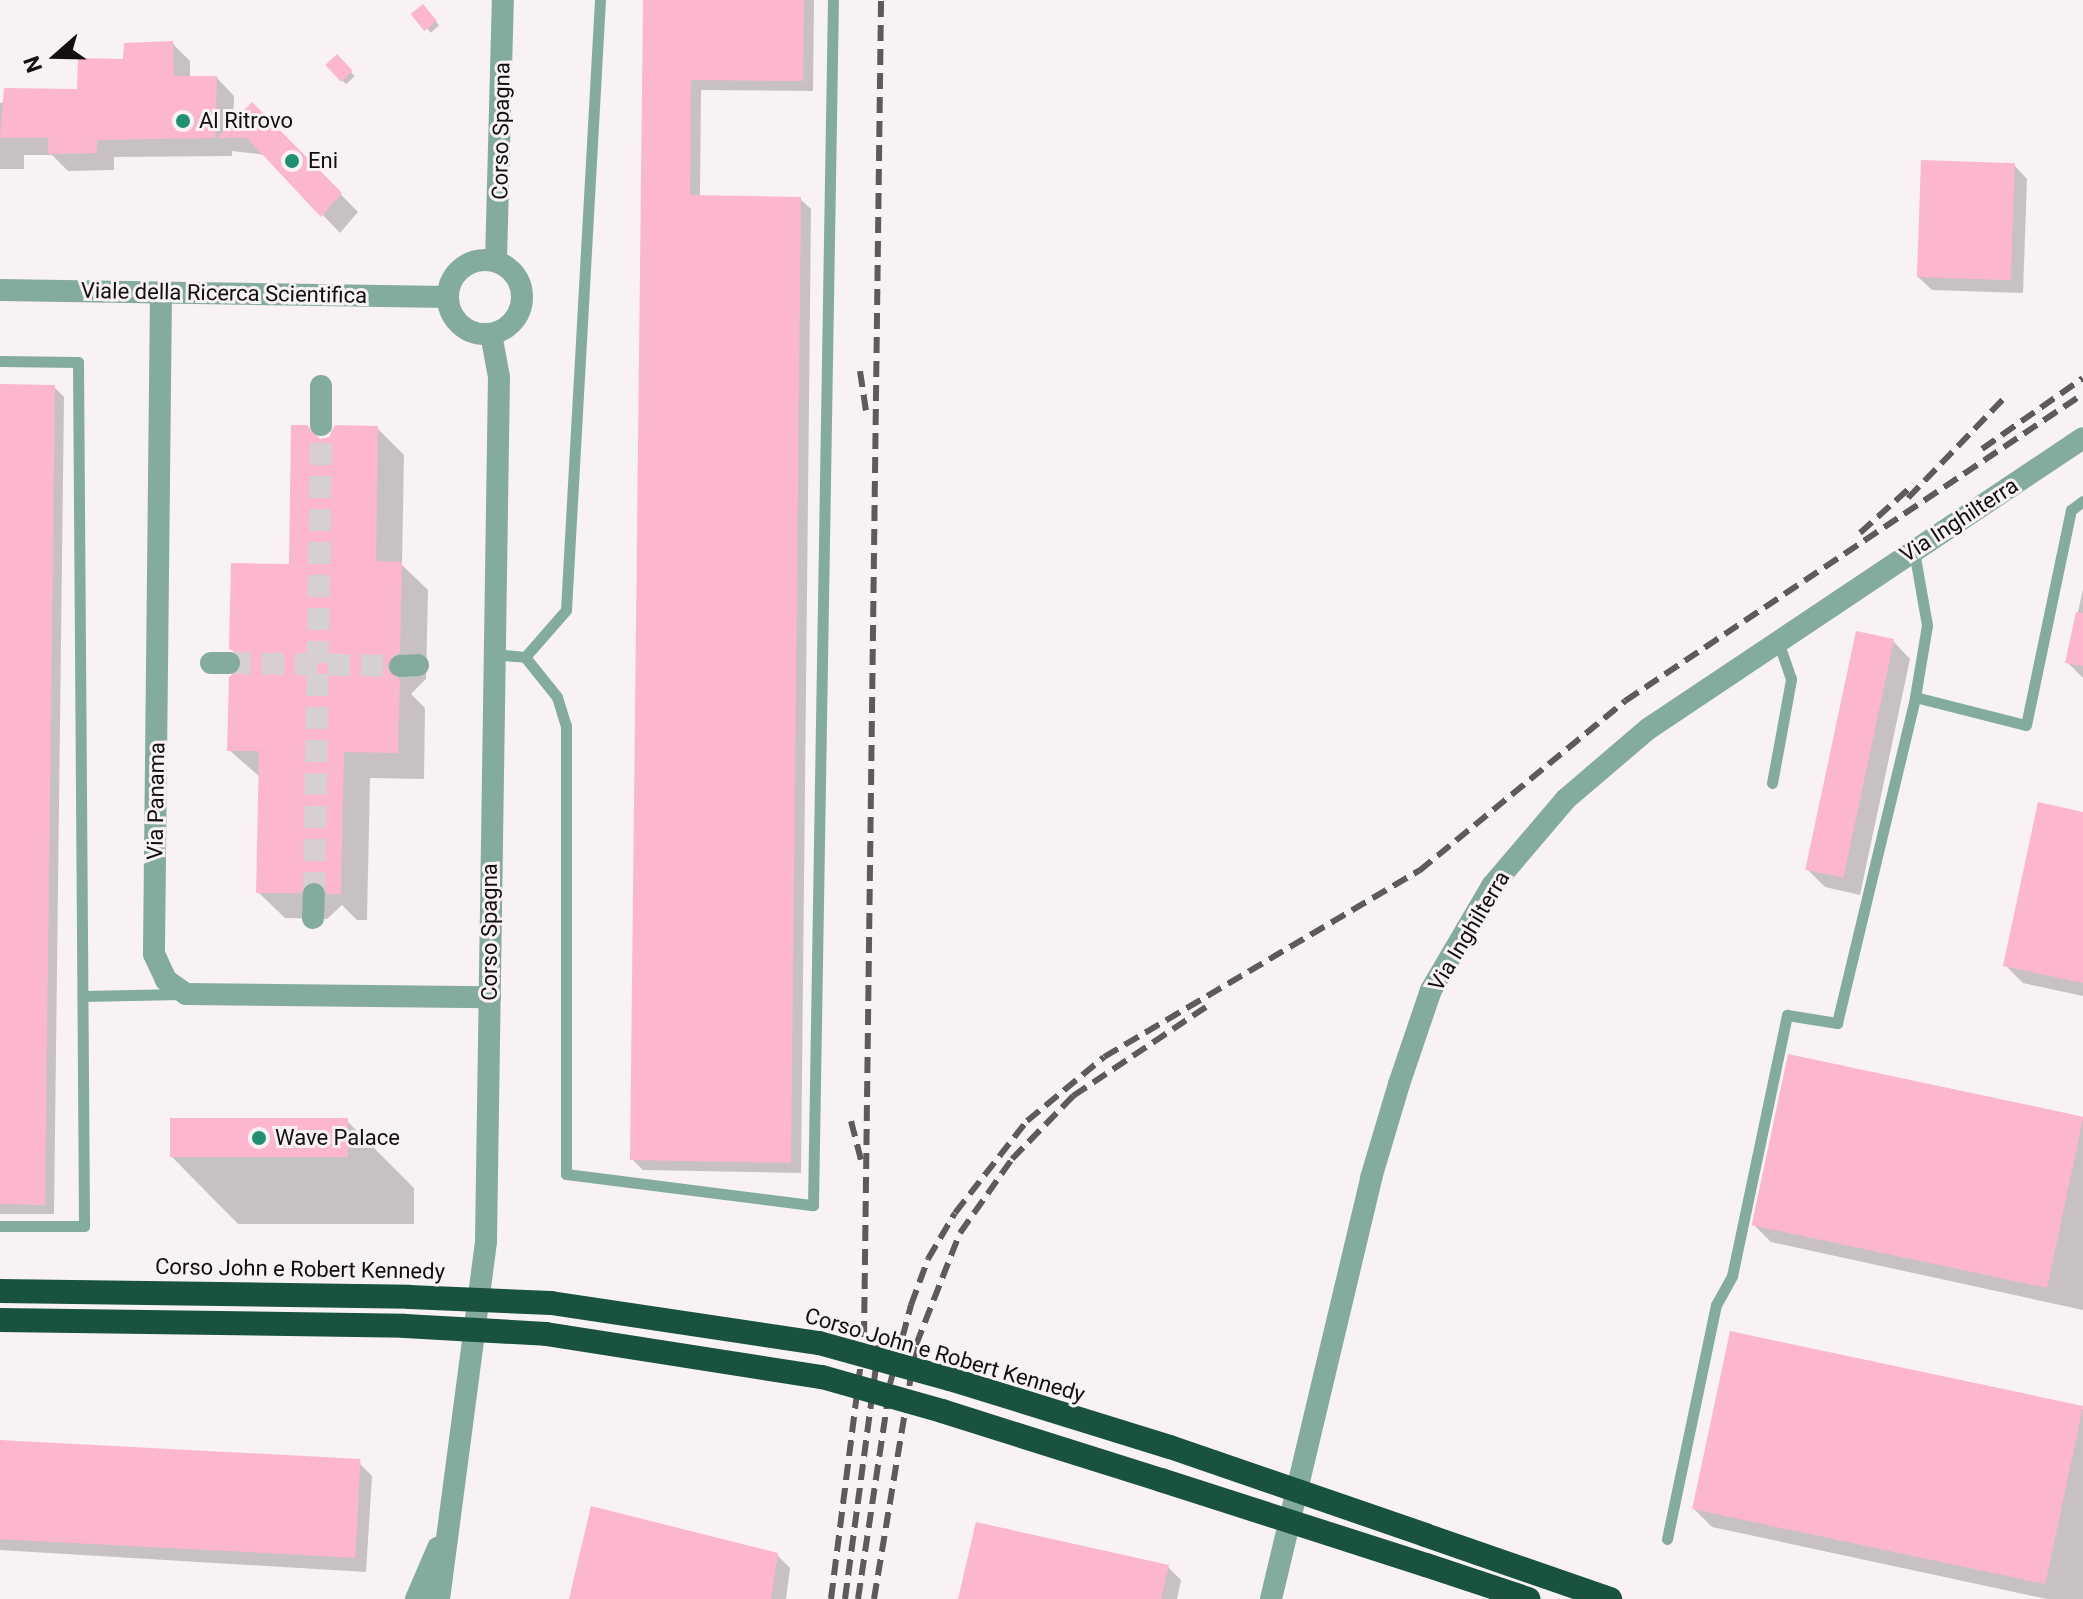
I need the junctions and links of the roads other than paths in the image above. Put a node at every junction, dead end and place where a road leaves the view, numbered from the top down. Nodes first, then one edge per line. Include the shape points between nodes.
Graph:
1 (503, 0) edge
2 (600, 0) edge
3 (833, 0) edge
4 (496, 261) junction
5 (0, 290) edge
6 (161, 292) junction
7 (448, 297) junction
8 (491, 334) junction
9 (0, 361) edge
10 (321, 386) dead end
11 (321, 425) tunnel mouth
12 (2083, 438) edge
13 (2083, 501) edge
14 (1914, 550) junction
15 (1778, 641) junction
16 (491, 653) junction
17 (525, 657) junction
18 (1915, 697) junction
19 (1772, 783) dead end
20 (314, 894) tunnel mouth
21 (313, 918) dead end
22 (186, 994) junction
23 (83, 996) junction
24 (490, 997) junction
25 (0, 1226) edge
26 (0, 1291) edge
27 (0, 1320) edge
28 (446, 1528) junction
29 (1667, 1539) dead end
30 (416, 1599) edge
31 (439, 1599) edge
32 (1271, 1599) edge
33 (1528, 1599) edge
34 (1610, 1599) edge

1 - 4 street, Corso Spagna
2 - 17 lane via 566,610
3 - 17 lane via 813,1205 566,1174 566,726 557,697
4 - 7 street via 483,259 460,269
4 - 8 street via 515,274 523,296 518,316
5 - 6 street, Viale della Ricerca Scientifica
6 - 7 street, Viale della Ricerca Scientifica
6 - 22 street, Via Panama via 154,954 166,980
7 - 8 street via 457,322 467,331
8 - 16 street, Corso Spagna via 499,377
9 - 23 lane via 78,362
10 - 11 street
12 - 14 street, Via Inghilterra
13 - 18 lane via 2071,510 2026,725
14 - 15 street, Via Inghilterra
14 - 18 lane via 1927,625
15 - 19 lane via 1791,679
15 - 32 street, Via Inghilterra via 1648,729 1566,799 1492,886 1431,990 1371,1178
16 - 17 lane
16 - 24 street, Corso Spagna
18 - 29 lane via 1837,1023 1787,1015 1732,1276 1716,1305
20 - 21 street
22 - 23 lane
22 - 24 street
23 - 25 lane via 84,1226
24 - 28 street, Corso Spagna via 486,1241 474,1360
26 - 34 highway, Corso John e Robert Kennedy, bridge via 551,1303 819,1343 1170,1447
27 - 33 highway, bridge via 405,1326 546,1334 822,1377
28 - 30 street, Corso Spagna
28 - 31 street, Corso Spagna

